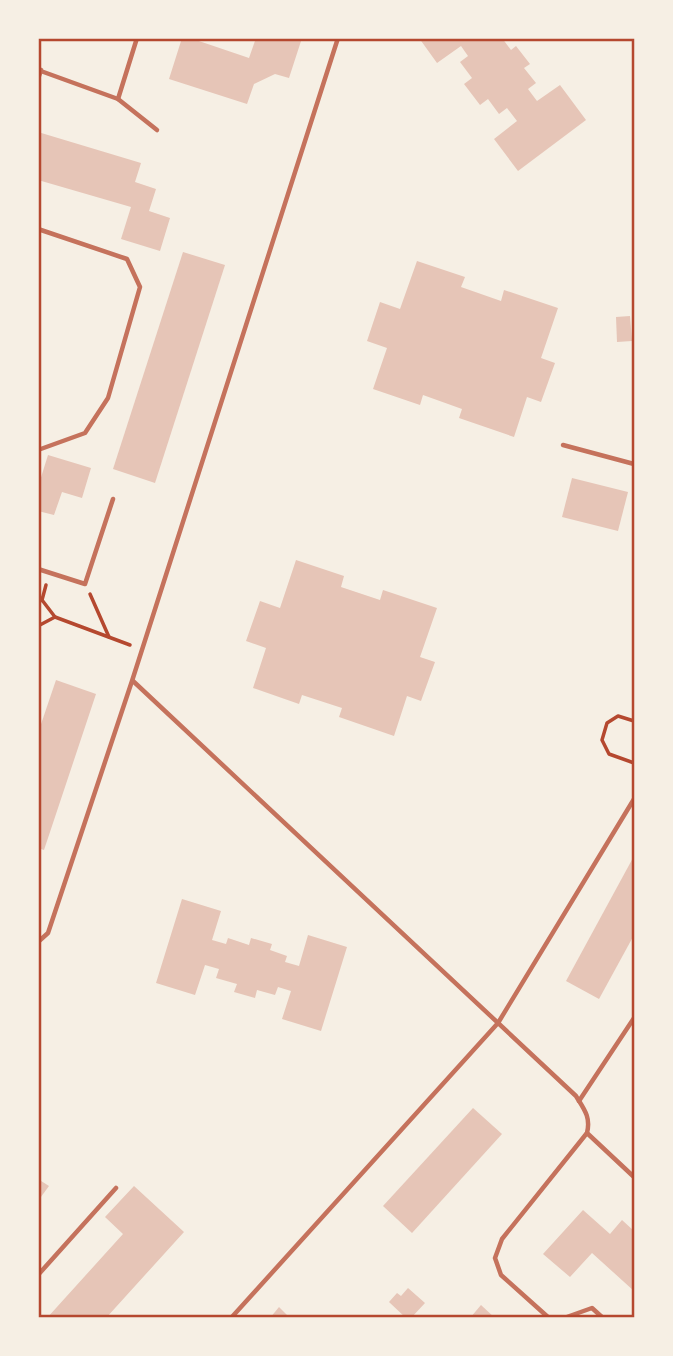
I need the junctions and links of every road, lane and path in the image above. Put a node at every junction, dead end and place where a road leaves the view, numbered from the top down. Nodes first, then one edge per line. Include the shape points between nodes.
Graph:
1 (137, 38) edge
2 (338, 38) edge
3 (40, 70) edge
4 (38, 79) edge
5 (118, 99) junction
6 (157, 130) dead end
7 (38, 229) edge
8 (563, 445) dead end
9 (38, 450) edge
10 (635, 464) edge
11 (113, 499) dead end
12 (38, 569) edge
13 (85, 584) junction
14 (38, 602) edge
15 (55, 617) junction
16 (38, 626) edge
17 (109, 637) junction
18 (142, 649) junction
19 (132, 681) junction
20 (635, 721) edge
21 (633, 761) edge
22 (635, 799) edge
23 (38, 942) edge
24 (635, 1018) edge
25 (498, 1023) junction
26 (579, 1101) junction
27 (587, 1133) junction
28 (635, 1177) edge
29 (116, 1188) dead end
30 (38, 1275) edge
31 (232, 1318) edge
32 (549, 1318) edge
33 (564, 1318) edge
34 (603, 1318) edge

1 - 5 lane
2 - 18 lane
3 - 4 lane
3 - 5 lane
5 - 6 lane
7 - 9 lane via 127,259 139,287 108,398 85,433
8 - 10 lane
11 - 13 lane
12 - 13 lane
13 - 17 path
14 - 15 path via 42,600
15 - 16 path
15 - 17 path
17 - 18 path
18 - 19 lane
19 - 23 lane via 48,933
19 - 25 lane
20 - 21 path via 618,716 607,723 602,740 609,754
22 - 25 lane
24 - 26 lane
25 - 26 lane
25 - 31 lane
26 - 27 lane via 589,1123
27 - 28 lane
27 - 32 lane via 502,1239 495,1258 501,1275
29 - 30 lane
33 - 34 lane via 592,1308

